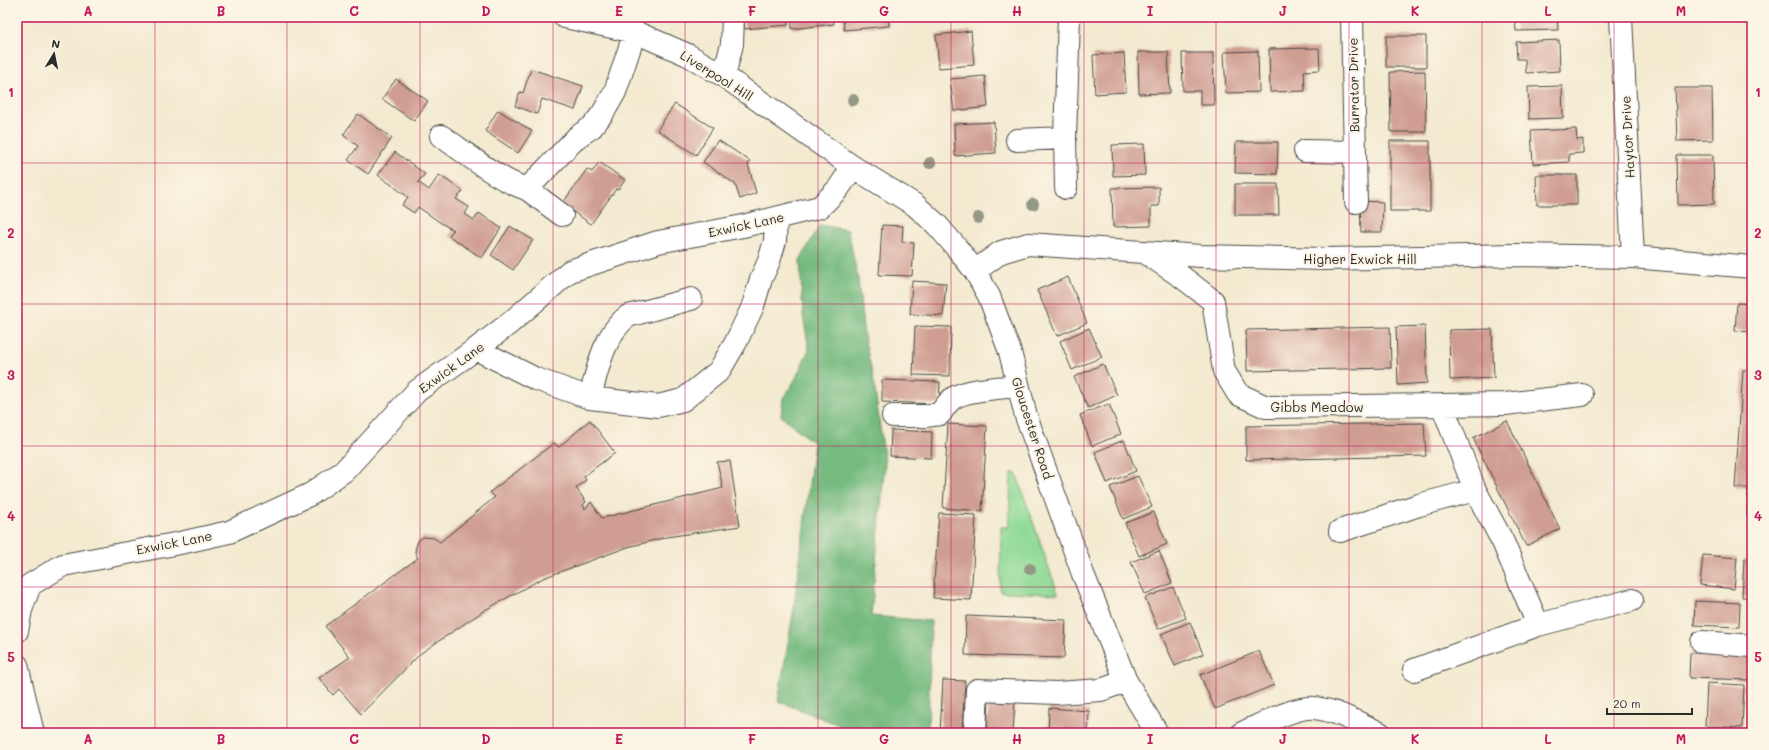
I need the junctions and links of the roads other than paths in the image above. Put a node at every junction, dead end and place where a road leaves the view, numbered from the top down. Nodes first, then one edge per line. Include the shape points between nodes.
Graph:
1 (565, 17) edge
2 (733, 17) edge
3 (1069, 17) edge
4 (1352, 17) edge
5 (1620, 17) edge
6 (635, 32) junction
7 (724, 76) junction
8 (441, 136) dead end
9 (1066, 138) junction
10 (1017, 140) dead end
11 (1305, 151) dead end
12 (1354, 152) junction
13 (853, 167) junction
14 (1066, 188) dead end
15 (527, 189) junction
16 (1356, 202) dead end
17 (562, 215) dead end
18 (776, 219) junction
19 (1145, 252) junction
20 (1633, 257) junction
21 (1752, 267) edge
22 (975, 271) junction
23 (691, 299) dead end
24 (476, 349) junction
25 (1017, 386) junction
26 (1582, 395) dead end
27 (590, 398) junction
28 (1442, 405) junction
29 (893, 416) dead end
30 (1475, 490) junction
31 (1340, 531) dead end
32 (1632, 600) dead end
33 (1538, 626) junction
34 (17, 631) edge
35 (1702, 642) dead end
36 (1752, 646) edge
37 (17, 665) edge
38 (1414, 670) dead end
39 (1126, 681) junction
40 (21, 708) edge
41 (33, 733) edge
42 (975, 733) edge
43 (1157, 733) edge
44 (1242, 733) edge
45 (1380, 733) edge

1 - 6 street, Liverpool Hill
2 - 7 street via 732,44
3 - 9 street
4 - 12 street, Burrator Drive
5 - 20 street, Haytor Drive
6 - 7 street, Liverpool Hill via 668,45
6 - 15 street via 615,92 603,113 592,127 577,137
7 - 13 street, Liverpool Hill
8 - 15 street via 500,177
9 - 10 street
9 - 14 street
11 - 12 street
12 - 16 street, Burrator Drive
13 - 18 street, Exwick Lane via 838,189 820,207
13 - 22 street, Gloucester Road via 915,205 937,225
15 - 17 street
18 - 24 street, Exwick Lane via 658,242 570,271
18 - 27 street via 775,241 760,279 753,306 719,371 683,400 658,406
19 - 20 street, Higher Exwick Hill via 1325,259 1516,255
19 - 22 street, Higher Exwick Hill via 1028,244 1001,252
19 - 28 street, Gibbs Meadow via 1213,302 1224,371 1238,394 1266,407
20 - 21 street, Higher Exwick Hill
22 - 25 street, Gloucester Road via 989,296 1010,352
23 - 27 street via 628,316 620,322 613,330 606,347
24 - 27 street via 536,379
24 - 34 street, Exwick Lane via 417,391 344,471 311,494 229,532 63,565 30,585
25 - 29 street via 955,397 940,414
25 - 39 street, Gloucester Road via 1083,574
26 - 28 street, Gibbs Meadow via 1505,404
28 - 30 street
30 - 31 street
30 - 33 street via 1503,542
32 - 33 street
33 - 38 street
35 - 36 street
37 - 40 street
39 - 42 street via 1101,690 1057,693 977,690
39 - 43 street, Gloucester Road
40 - 41 street
44 - 45 street via 1286,714 1313,708 1334,713

